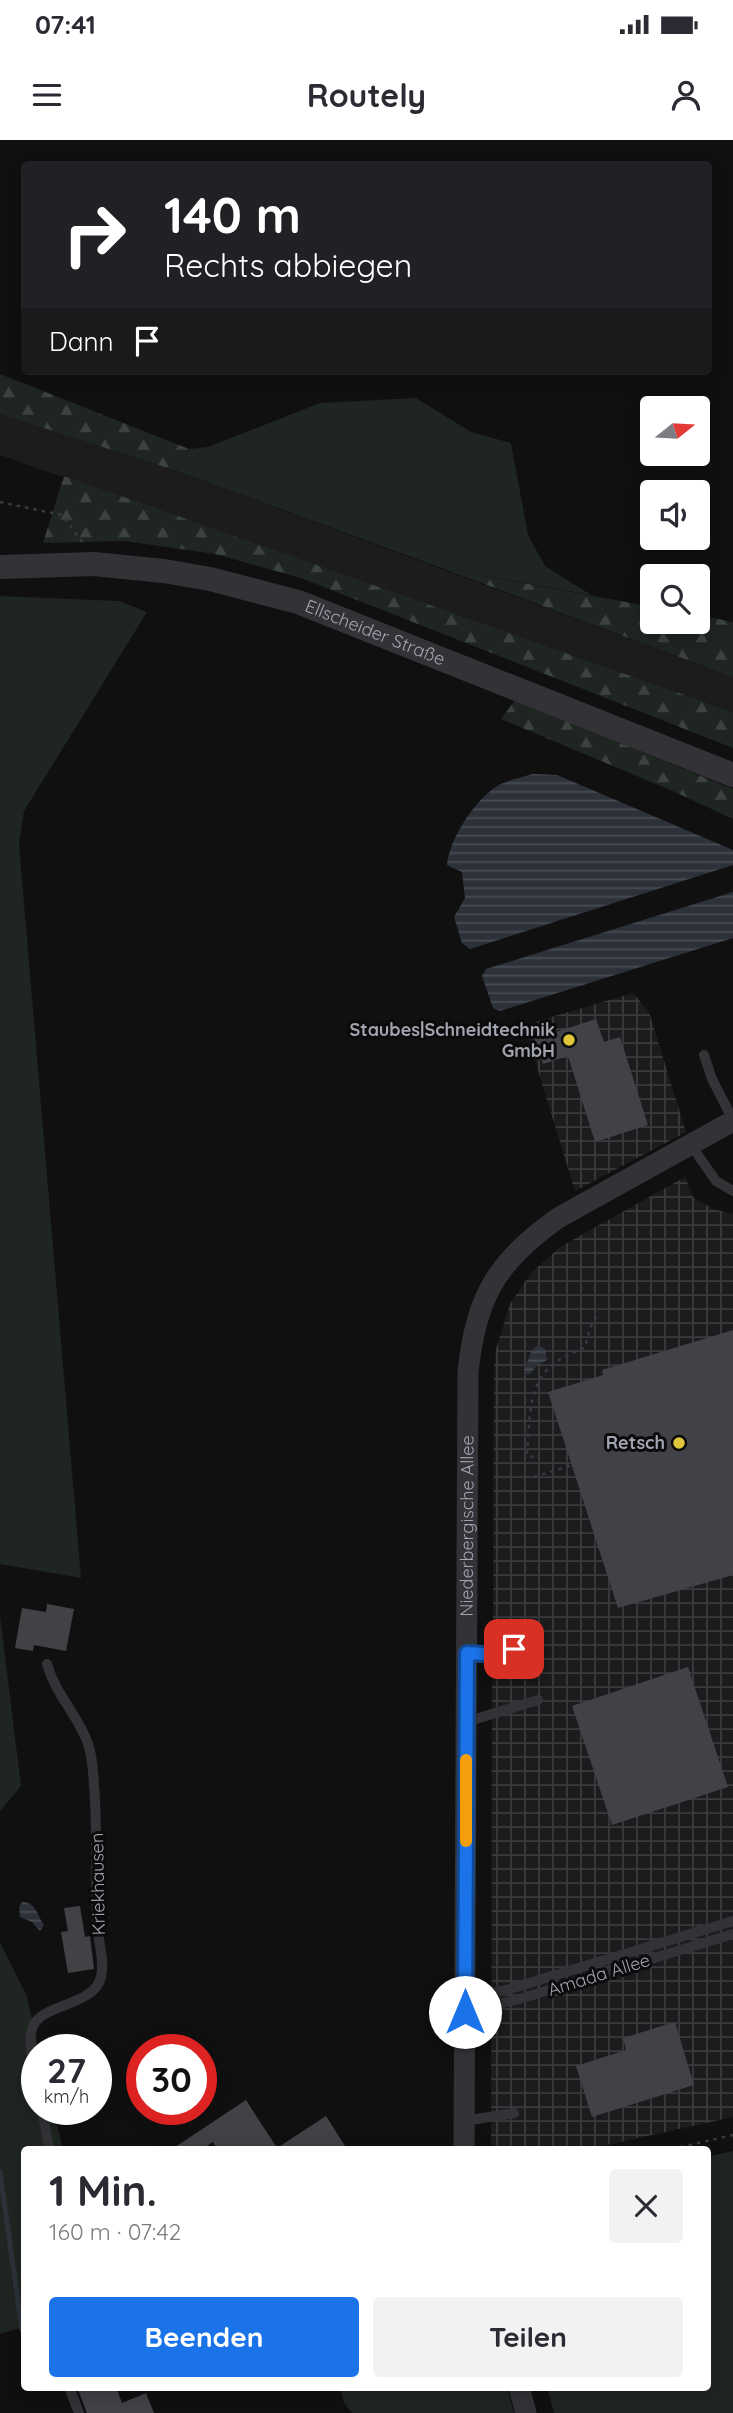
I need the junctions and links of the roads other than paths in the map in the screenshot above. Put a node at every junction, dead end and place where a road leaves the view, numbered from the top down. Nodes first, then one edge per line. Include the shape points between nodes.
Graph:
1 (0, 567) edge
2 (733, 775) edge
3 (704, 1055) dead end
4 (733, 1121) edge
5 (691, 1145) junction
6 (733, 1191) edge
7 (514, 1649) dead end
8 (467, 1653) junction
9 (47, 1664) dead end
10 (538, 1700) dead end
11 (466, 1722) junction
12 (733, 1921) edge
13 (733, 1934) edge
14 (465, 2002) junction
15 (32, 2034) edge
16 (514, 2113) dead end
17 (464, 2122) junction
18 (45, 2125) edge
19 (48, 2146) edge
20 (464, 2146) edge
21 (71, 2391) edge
22 (520, 2391) edge
23 (79, 2413) edge
24 (526, 2413) edge

1 - 2 street, Ellscheider Straße via 94,564 210,579 298,602
3 - 4 lane
4 - 5 street, Niederbergische Allee
5 - 6 lane via 716,1181
5 - 8 street, Niederbergische Allee via 558,1218 508,1261 487,1293 468,1371
7 - 8 lane
8 - 11 street, Niederbergische Allee
9 - 15 lane, Kriekhausen via 89,1748 96,1805 102,1969 100,1982 89,1994 40,2017
10 - 11 lane
11 - 14 street, Niederbergische Allee
12 - 14 lane, Amada Allee
13 - 14 lane, Amada Allee via 523,1998
14 - 17 street, Niederbergische Allee
16 - 17 lane
17 - 20 street, Niederbergische Allee
18 - 19 lane
21 - 23 lane
22 - 24 street

